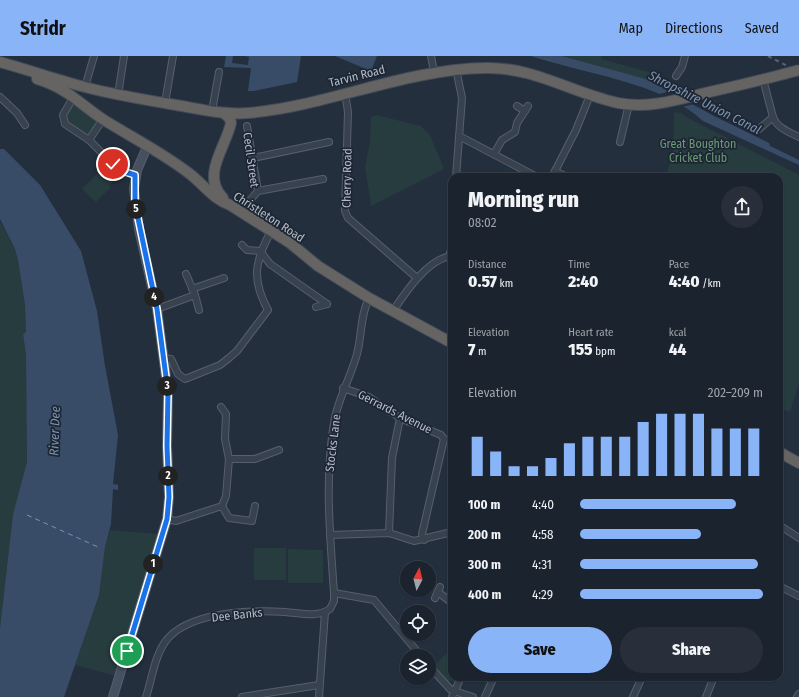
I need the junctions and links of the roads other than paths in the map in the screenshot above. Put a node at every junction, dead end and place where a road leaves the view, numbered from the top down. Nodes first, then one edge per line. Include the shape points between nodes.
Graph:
1 (94, 56) edge
2 (124, 56) edge
3 (173, 56) edge
4 (431, 56) edge
5 (685, 56) edge
6 (0, 62) edge
7 (456, 69) junction
8 (0, 70) edge
9 (799, 70) edge
10 (219, 72) dead end
11 (434, 72) junction
12 (676, 76) dead end
13 (763, 79) junction
14 (85, 87) junction
15 (345, 93) junction
16 (118, 95) junction
17 (590, 95) junction
18 (0, 97) edge
19 (77, 98) junction
20 (165, 103) junction
21 (629, 104) junction
22 (517, 106) dead end
23 (212, 111) junction
24 (224, 113) junction
25 (249, 113) junction
26 (773, 117) junction
27 (103, 119) junction
28 (25, 125) dead end
29 (246, 126) dead end
30 (759, 129) dead end
31 (229, 132) junction
32 (459, 136) junction
33 (799, 137) edge
34 (629, 139) dead end
35 (89, 140) junction
36 (329, 142) dead end
37 (147, 147) junction
38 (494, 154) junction
39 (253, 158) junction
40 (214, 169) junction
41 (456, 173) edge
42 (530, 173) edge
43 (554, 173) edge
44 (190, 174) junction
45 (135, 175) junction
46 (323, 179) dead end
47 (258, 191) junction
48 (230, 205) junction
49 (240, 212) junction
50 (271, 231) junction
51 (242, 245) dead end
52 (260, 251) junction
53 (448, 258) edge
54 (186, 274) dead end
55 (224, 278) dead end
56 (417, 278) junction
57 (192, 289) junction
58 (195, 295) junction
59 (369, 298) junction
60 (316, 307) dead end
61 (157, 309) junction
62 (199, 310) dead end
63 (393, 311) junction
64 (448, 341) edge
65 (164, 358) junction
66 (344, 388) junction
67 (221, 407) dead end
68 (400, 418) junction
69 (279, 450) dead end
70 (783, 454) edge
71 (229, 459) junction
72 (799, 463) edge
73 (222, 506) junction
74 (255, 506) dead end
75 (167, 519) junction
76 (252, 521) junction
77 (253, 528) dead end
78 (783, 528) edge
79 (389, 533) junction
80 (448, 533) edge
81 (330, 535) junction
82 (799, 538) edge
83 (424, 540) junction
84 (783, 588) edge
85 (334, 592) junction
86 (437, 592) dead end
87 (799, 596) edge
88 (448, 600) edge
89 (325, 612) junction
90 (415, 649) edge
91 (436, 675) edge
92 (459, 681) edge
93 (492, 681) edge
94 (640, 681) edge
95 (712, 681) edge
96 (319, 685) junction
97 (453, 694) edge
98 (799, 694) edge
99 (113, 697) edge
100 (146, 697) edge
101 (242, 697) edge
102 (319, 697) edge
103 (473, 697) edge
104 (485, 697) edge
105 (633, 697) edge
106 (706, 697) edge
107 (798, 697) edge

1 - 14 street
2 - 16 street
3 - 20 street
4 - 11 street
5 - 12 street
6 - 14 highway, Tarvin Road
7 - 11 highway, Tarvin Road
7 - 17 highway, Tarvin Road via 511,69 542,76
7 - 32 street via 462,92
8 - 19 highway, Christleton Road via 47,82
9 - 13 highway, Tarvin Road, bridge
10 - 23 street
11 - 15 highway, Tarvin Road
13 - 21 highway, Tarvin Road via 681,99
13 - 26 street
14 - 16 highway, Tarvin Road
14 - 19 highway
15 - 25 highway, Tarvin Road
15 - 56 street, Cherry Road via 348,112 345,211 348,218
16 - 20 highway, Tarvin Road
17 - 21 highway, Tarvin Road
17 - 43 street via 576,130
18 - 28 street via 17,113
19 - 27 highway, Christleton Road
19 - 35 street via 65,109 63,120
20 - 23 highway, Tarvin Road
21 - 34 street via 621,139
22 - 38 street via 527,108 517,123 516,132 502,140
23 - 24 highway, Tarvin Road
24 - 25 highway, Tarvin Road
24 - 31 highway via 230,118
25 - 31 highway via 238,119
26 - 30 street
26 - 33 street via 775,123
27 - 35 street
27 - 37 highway, Christleton Road
29 - 39 street, Cecil Street
31 - 40 highway
32 - 38 street
32 - 41 street
35 - 45 street via 119,170
36 - 39 street
37 - 44 highway, Christleton Road
37 - 45 main road
38 - 42 street
39 - 47 street, Cecil Street
40 - 44 highway via 203,178
40 - 48 highway via 213,184
44 - 48 highway, Christleton Road via 217,198
45 - 61 main road via 136,210
46 - 47 street
47 - 49 street, Cecil Street
48 - 49 highway, Christleton Road
49 - 50 highway, Christleton Road
50 - 52 street
50 - 59 highway, Christleton Road via 318,266
51 - 52 street via 247,250
52 - 60 street via 270,264 327,304
52 - 65 street via 256,280 268,310 237,351 220,365 185,379 178,374 171,359
53 - 56 street via 429,267
54 - 57 street
55 - 57 street
56 - 63 street
57 - 58 street
58 - 61 street
58 - 62 street
59 - 63 highway, Christleton Road
59 - 66 street, Stocks Lane via 363,312 357,355
61 - 65 main road
63 - 64 highway, Christleton Road
65 - 75 main road via 168,392
66 - 68 street, Gerrards Avenue via 369,397
66 - 81 street, Stocks Lane via 335,417 330,459
67 - 71 street via 226,414 225,439
68 - 79 street via 392,458
68 - 83 street, Gerrards Avenue via 441,435 444,439 422,534
69 - 71 street via 273,457
70 - 72 highway
71 - 73 street via 226,496
73 - 75 street via 176,521
73 - 76 street via 229,518
74 - 76 street
75 - 99 main road
76 - 77 street
78 - 82 street
79 - 81 street
79 - 83 street via 414,541
80 - 83 street
81 - 85 street, Stocks Lane
84 - 87 street
85 - 89 street via 334,601
85 - 90 street via 374,600
86 - 88 street
89 - 96 street
89 - 100 street, Dee Banks via 245,612 214,616 190,623 172,635 161,649
91 - 97 street
92 - 97 street
93 - 104 street
94 - 105 street
95 - 106 street
96 - 101 street
96 - 102 street
97 - 103 street
98 - 107 street

